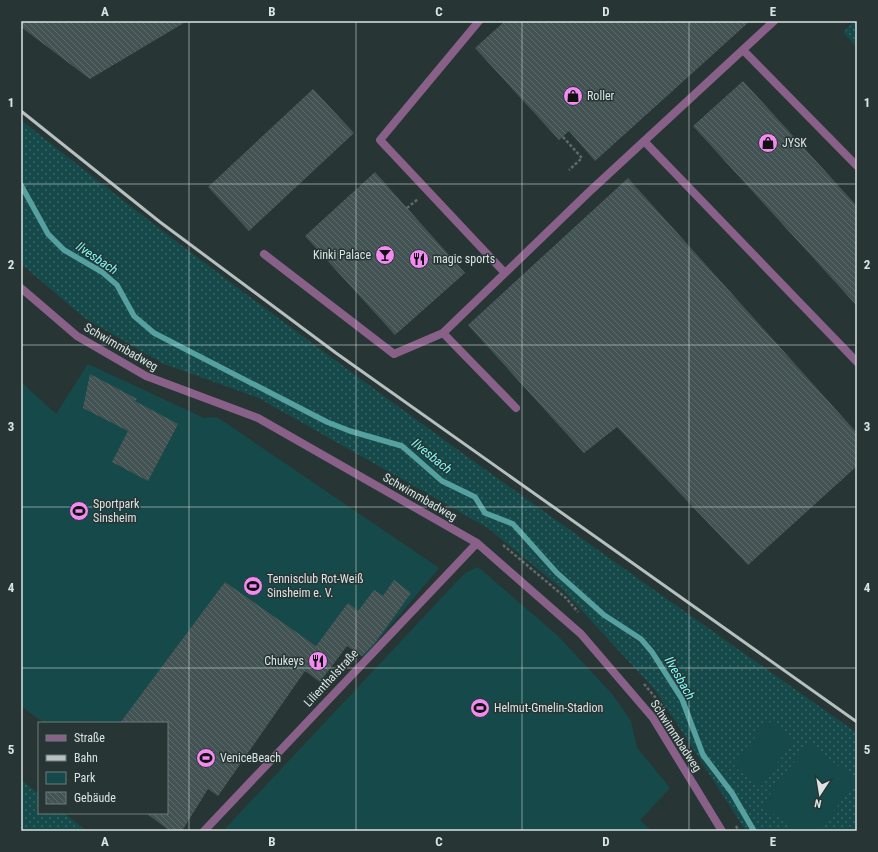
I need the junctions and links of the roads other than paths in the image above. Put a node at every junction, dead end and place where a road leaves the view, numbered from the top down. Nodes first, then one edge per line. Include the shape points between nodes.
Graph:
1 (479, 21) edge
2 (774, 21) edge
3 (743, 50) junction
4 (644, 142) junction
5 (857, 166) edge
6 (264, 254) dead end
7 (505, 273) junction
8 (21, 288) edge
9 (442, 333) junction
10 (857, 362) edge
11 (516, 408) dead end
12 (477, 543) junction
13 (204, 831) edge
14 (722, 831) edge

1 - 7 street via 380,140
2 - 3 street
3 - 4 street
3 - 5 street
4 - 7 street
4 - 10 street
6 - 9 street via 394,354
7 - 9 street
8 - 12 street, Schwimmbadweg via 77,336 146,376 258,418
9 - 11 street
12 - 13 street, Lilienthalstraße
12 - 14 street, Schwimmbadweg via 581,634 653,718

